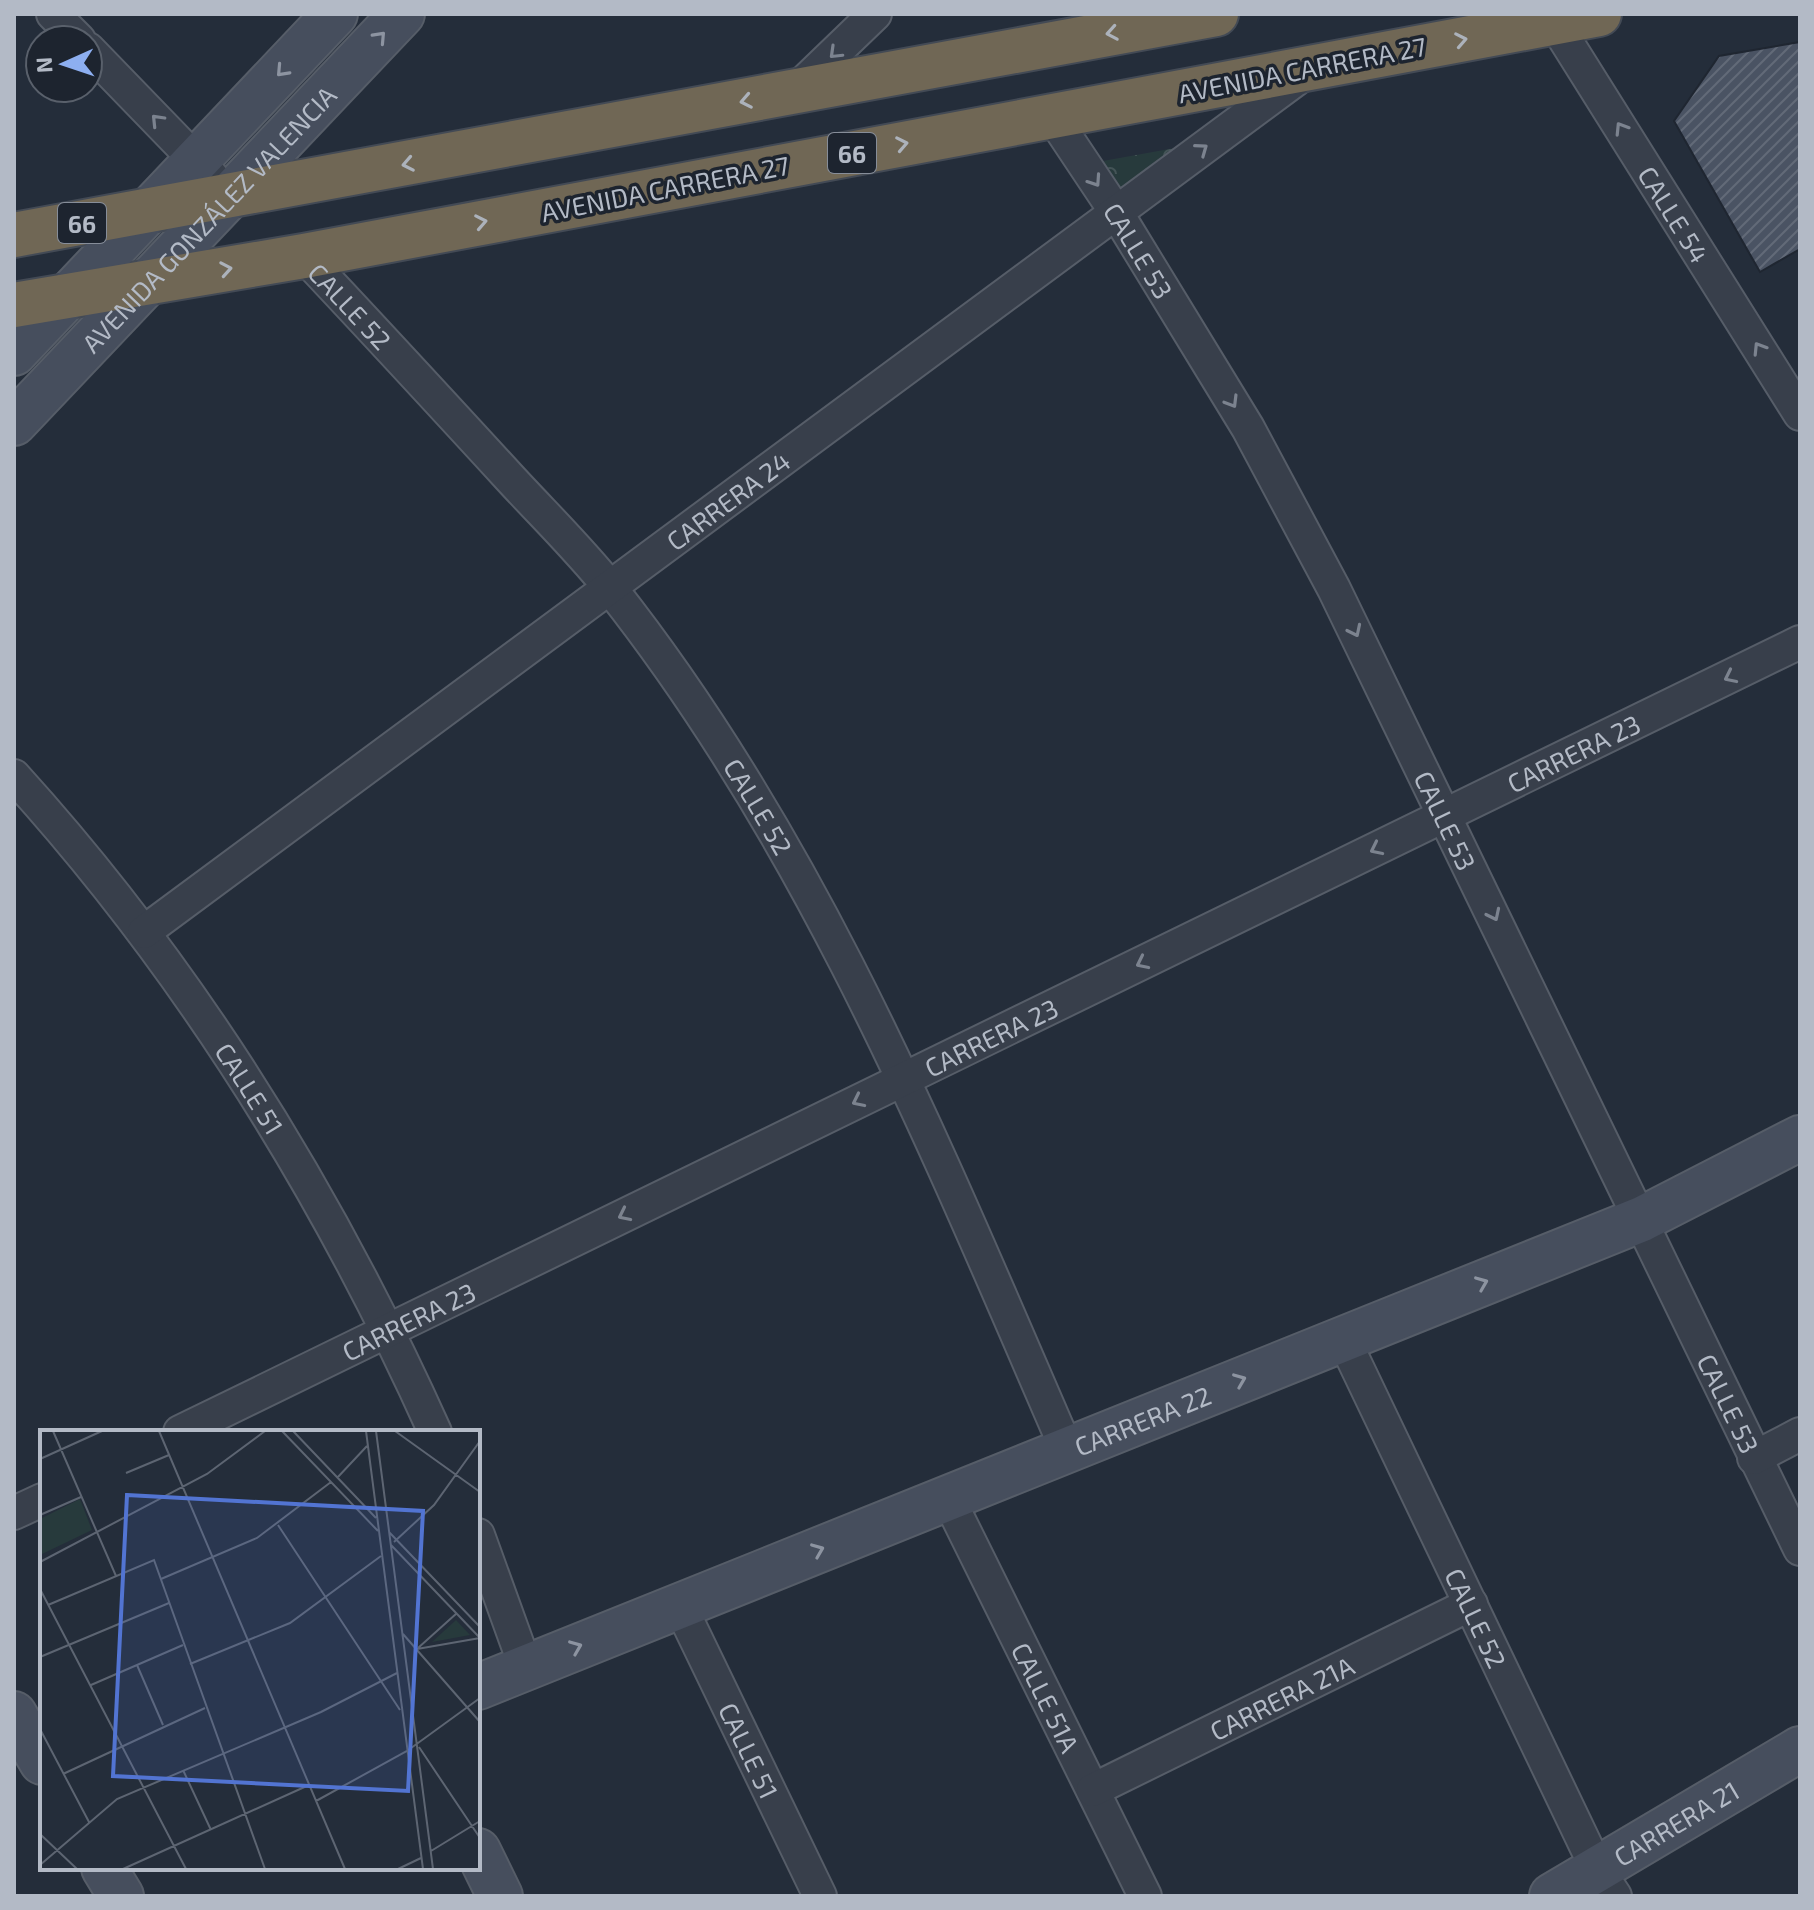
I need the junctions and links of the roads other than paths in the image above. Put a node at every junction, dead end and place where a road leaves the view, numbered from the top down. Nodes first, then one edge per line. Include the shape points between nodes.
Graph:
1 (335, 14) edge
2 (402, 14) edge
3 (875, 14) edge
4 (1216, 14) edge
5 (1599, 14) edge
6 (1552, 18) edge
7 (104, 66) edge
8 (1312, 68) junction
9 (794, 92) junction
10 (1052, 116) junction
11 (196, 161) junction
12 (231, 196) junction
13 (149, 210) junction
14 (1116, 212) junction
15 (14, 235) edge
16 (304, 256) junction
17 (149, 282) junction
18 (68, 296) junction
19 (14, 305) edge
20 (14, 353) edge
21 (1800, 414) edge
22 (14, 423) edge
23 (610, 587) junction
24 (1800, 642) edge
25 (14, 776) edge
26 (1446, 815) junction
27 (144, 932) junction
28 (906, 1078) junction
29 (1800, 1138) edge
30 (1642, 1219) junction
31 (389, 1329) junction
32 (1343, 1338) junction
33 (184, 1430) edge
34 (434, 1430) edge
35 (1800, 1434) edge
36 (1067, 1450) junction
37 (1754, 1458) junction
38 (948, 1498) junction
39 (40, 1501) edge
40 (14, 1513) edge
41 (480, 1541) edge
42 (1800, 1549) edge
43 (1471, 1604) junction
44 (680, 1606) junction
45 (526, 1668) junction
46 (480, 1686) edge
47 (14, 1714) edge
48 (1800, 1749) edge
49 (40, 1759) edge
50 (1093, 1790) junction
51 (480, 1855) edge
52 (105, 1870) edge
53 (1606, 1882) edge
54 (121, 1896) edge
55 (500, 1896) edge
56 (820, 1896) edge
57 (1145, 1896) edge
58 (1552, 1896) edge

1 -> 11 street, AVENIDA GONZÁLEZ VALENCIA
12 -> 2 street, AVENIDA GONZÁLEZ VALENCIA
3 -> 9 street
4 -> 9 highway, 66
5 - 6 highway, AVENIDA CARRERA 27 / 66
8 -> 6 highway, AVENIDA CARRERA 27 / 66
21 -> 6 street, CALLE 54
11 -> 7 street
8 - 10 highway, AVENIDA CARRERA 27 / 66
14 -> 8 street, CARRERA 24
9 -> 12 highway, 66
10 -> 14 street, CALLE 53
16 -> 10 highway, AVENIDA CARRERA 27 / 66
11 - 12 street
11 - 13 street, AVENIDA GONZÁLEZ VALENCIA
12 - 13 highway, 66
12 - 17 street, AVENIDA GONZÁLEZ VALENCIA
13 - 15 highway, 66
13 - 18 street, AVENIDA GONZÁLEZ VALENCIA
14 - 23 street, CARRERA 24
14 -> 26 street, CALLE 53 via 1248,428
17 -> 16 highway, AVENIDA CARRERA 27 / 66
16 - 23 street, CALLE 52
17 - 18 highway, AVENIDA CARRERA 27 / 66
17 - 22 street, AVENIDA GONZÁLEZ VALENCIA
18 - 19 highway, AVENIDA CARRERA 27 / 66
18 - 20 street, AVENIDA GONZÁLEZ VALENCIA
23 - 27 street, CARRERA 24
23 - 28 street, CALLE 52 via 770,821
24 -> 26 street, CARRERA 23
25 - 27 street, CALLE 51
26 -> 28 street, CARRERA 23
26 -> 30 street, CALLE 53
27 - 31 street, CALLE 51 via 299,1165
28 -> 31 street, CARRERA 23
28 - 36 street, CALLE 52
29 - 30 street, CARRERA 22
32 -> 30 street, CARRERA 22
30 - 37 street, CALLE 53
31 - 33 street, CARRERA 23
31 - 34 street, CALLE 51
36 -> 32 street, CARRERA 22
32 - 43 street, CALLE 52
35 - 37 street
36 - 38 street, CARRERA 22
37 - 42 street, CALLE 53
44 -> 38 street, CARRERA 22
38 - 50 street, CALLE 51A
39 - 40 street
41 - 45 street
43 - 50 street, CARRERA 21A
43 - 53 street, CALLE 52
45 -> 44 street, CARRERA 22
44 - 56 street, CALLE 51
45 - 46 street, CARRERA 22
47 - 49 street
48 - 53 street, CARRERA 21
50 - 57 street, CALLE 51A
51 - 55 street
52 - 54 street
53 - 58 street, CARRERA 21

